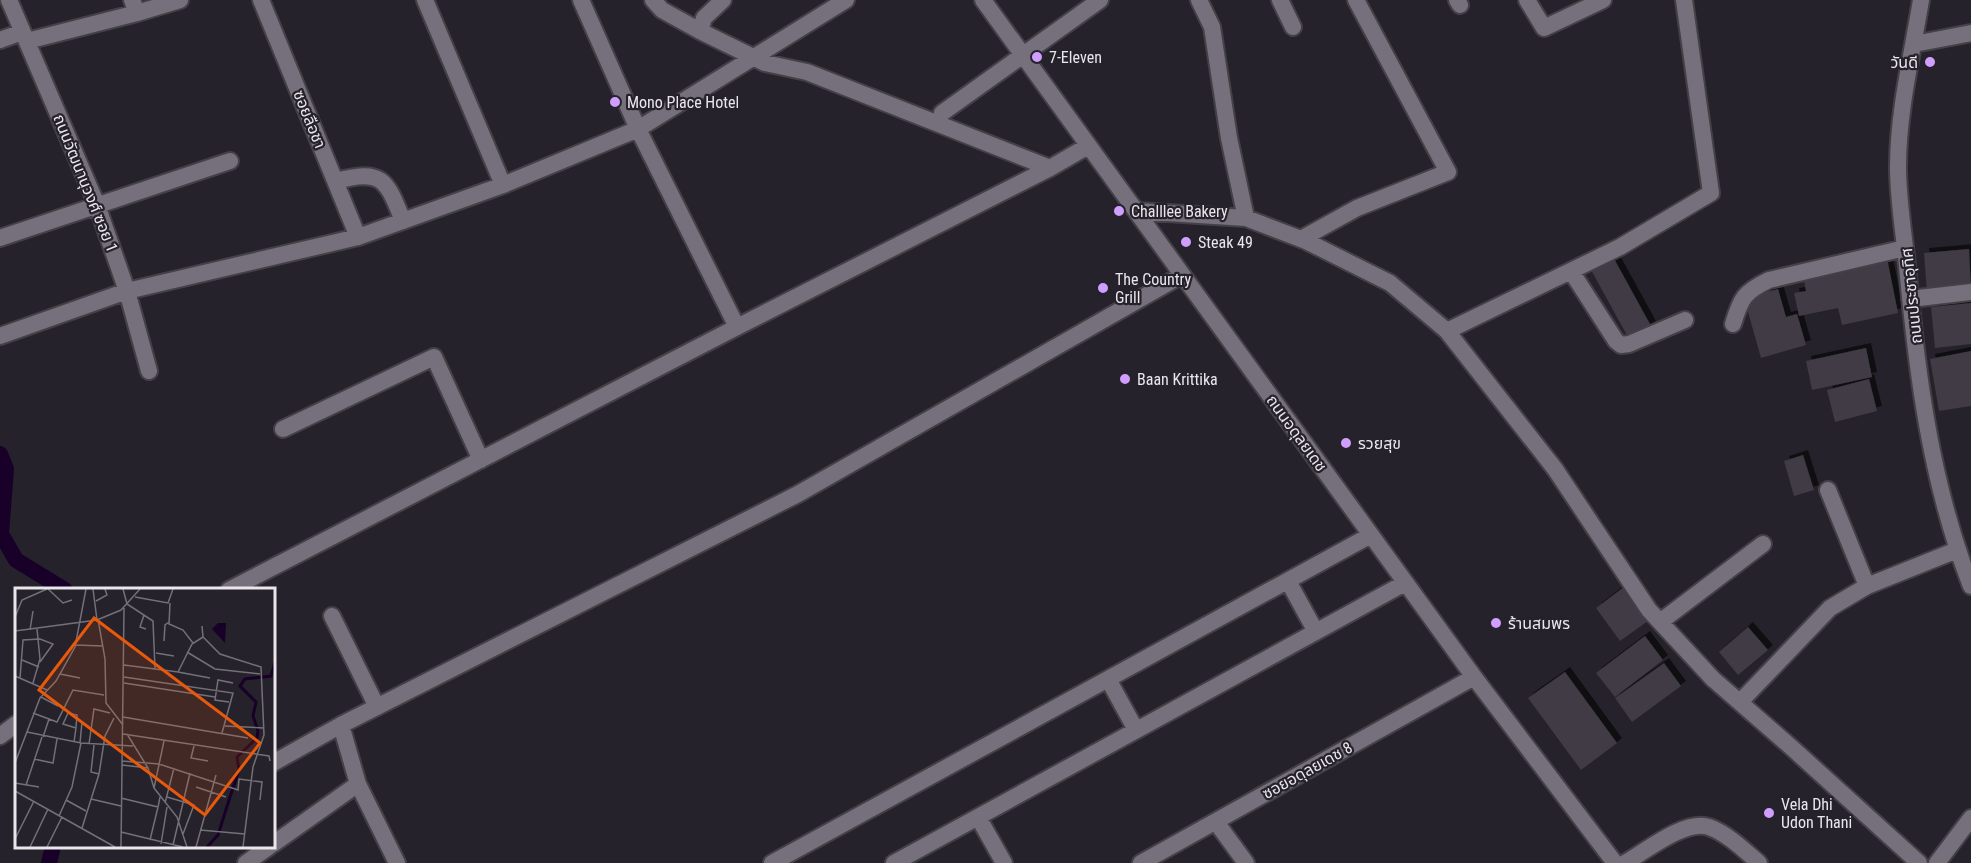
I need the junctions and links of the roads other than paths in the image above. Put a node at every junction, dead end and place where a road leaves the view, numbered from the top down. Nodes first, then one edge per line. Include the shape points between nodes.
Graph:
1 (9, 0) edge
2 (180, 0) edge
3 (261, 0) edge
4 (425, 0) edge
5 (581, 0) edge
6 (653, 0) edge
7 (723, 0) edge
8 (846, 0) edge
9 (982, 0) edge
10 (1100, 0) edge
11 (1199, 0) edge
12 (1280, 0) edge
13 (1356, 0) edge
14 (1527, 0) edge
15 (1602, 0) edge
16 (1684, 0) edge
17 (1921, 0) edge
18 (135, 6) edge
19 (1293, 27) dead end
20 (700, 31) junction
21 (1971, 33) edge
22 (24, 37) junction
23 (0, 40) edge
24 (1914, 44) junction
25 (1022, 54) junction
26 (755, 58) junction
27 (942, 113) dead end
28 (638, 129) junction
29 (1088, 146) junction
30 (230, 161) dead end
31 (1050, 168) junction
32 (335, 181) junction
33 (503, 185) junction
34 (97, 205) junction
35 (1136, 211) junction
36 (1245, 218) junction
37 (403, 221) junction
38 (358, 237) junction
39 (0, 238) edge
40 (1301, 239) junction
41 (1905, 248) junction
42 (1571, 272) junction
43 (1182, 275) junction
44 (127, 291) junction
45 (1971, 292) edge
46 (1910, 299) junction
47 (1685, 320) dead end
48 (1733, 324) dead end
49 (737, 327) junction
50 (1447, 332) junction
51 (0, 336) edge
52 (149, 371) dead end
53 (283, 429) dead end
54 (481, 460) junction
55 (1828, 490) dead end
56 (1371, 535) junction
57 (1763, 544) dead end
58 (1957, 550) junction
59 (1288, 581) junction
60 (1406, 583) junction
61 (1867, 586) junction
62 (1971, 586) edge
63 (233, 588) edge
64 (332, 616) dead end
65 (1660, 622) junction
66 (1316, 632) junction
67 (1474, 677) junction
68 (1108, 679) junction
69 (1740, 702) junction
70 (377, 707) junction
71 (15, 725) edge
72 (341, 725) junction
73 (1136, 730) junction
74 (0, 736) edge
75 (274, 762) edge
76 (358, 784) junction
77 (978, 817) junction
78 (1971, 818) edge
79 (1215, 822) junction
80 (274, 843) edge
81 (267, 848) edge
82 (246, 863) edge
83 (397, 863) edge
84 (772, 863) edge
85 (894, 863) edge
86 (1004, 863) edge
87 (1141, 863) edge
88 (1245, 863) edge
89 (1615, 863) edge
90 (1625, 863) edge
91 (1759, 863) edge
92 (1919, 863) edge
93 (1937, 863) edge

1 - 22 street, ถนนวัฒนานุวงศ์ ซอย 1
2 - 18 street
3 - 32 street, ซอยลือชา
4 - 33 street
5 - 28 street
6 - 20 street via 662,10
7 - 20 street via 704,18
8 - 26 street
9 - 25 street, ถนนอดุลยเดช
10 - 25 street
11 - 36 street via 1212,27
12 - 19 street
13 - 40 street via 1448,172 1357,208
14 - 15 street via 1544,28
16 - 42 street via 1711,193
17 - 24 street, ถนนประชาอุทิศ
18 - 22 street
20 - 26 street
21 - 24 street
22 - 23 street
22 - 34 street, ถนนวัฒนานุวงศ์ ซอย 1
24 - 41 street, ถนนประชาอุทิศ via 1898,167
25 - 27 street
25 - 29 street, ถนนอดุลยเดช
26 - 28 street
26 - 31 street via 807,72
28 - 33 street
28 - 49 street
29 - 31 street
29 - 35 street, ถนนอดุลยเดช
30 - 34 street
31 - 49 street
32 - 37 street via 376,177 392,195
32 - 38 street, ซอยลือชา
33 - 37 street
34 - 39 street
34 - 44 street, ถนนวัฒนานุวงศ์ ซอย 1
35 - 36 street
35 - 43 street, ถนนอดุลยเดช
36 - 40 street
37 - 38 street
38 - 44 street
40 - 50 street via 1390,283
41 - 46 street, ถนนประชาอุทิศ
41 - 48 street via 1769,280 1740,301
42 - 47 street via 1621,345
42 - 50 street
43 - 56 street, ถนนอดุลยเดช
43 - 70 street via 798,495
44 - 51 street
44 - 52 street, ถนนวัฒนานุวงศ์ ซอย 1
45 - 46 street
46 - 58 street, ถนนประชาอุทิศ via 1929,445
49 - 54 street
50 - 65 street via 1555,469
53 - 54 street via 434,357
54 - 63 street
55 - 61 street
56 - 59 street
56 - 60 street, ถนนอดุลยเดช
57 - 65 street
58 - 61 street
58 - 62 street, ถนนประชาอุทิศ
59 - 66 street
59 - 68 street
60 - 66 street
60 - 67 street, ถนนอดุลยเดช
61 - 69 street via 1830,608
64 - 70 street
65 - 69 street
66 - 73 street
67 - 79 street, ซอยอดุลยเดช 8
67 - 89 street, ถนนอดุลยเดช
68 - 73 street
68 - 84 street
69 - 92 street
70 - 72 street
71 - 74 street
72 - 75 street
72 - 76 street
73 - 77 street
76 - 80 street
76 - 83 street
77 - 85 street
77 - 86 street
78 - 93 street
79 - 87 street, ซอยอดุลยเดช 8
79 - 88 street
81 - 82 street
90 - 91 street via 1682,829 1696,825 1709,827 1732,840

